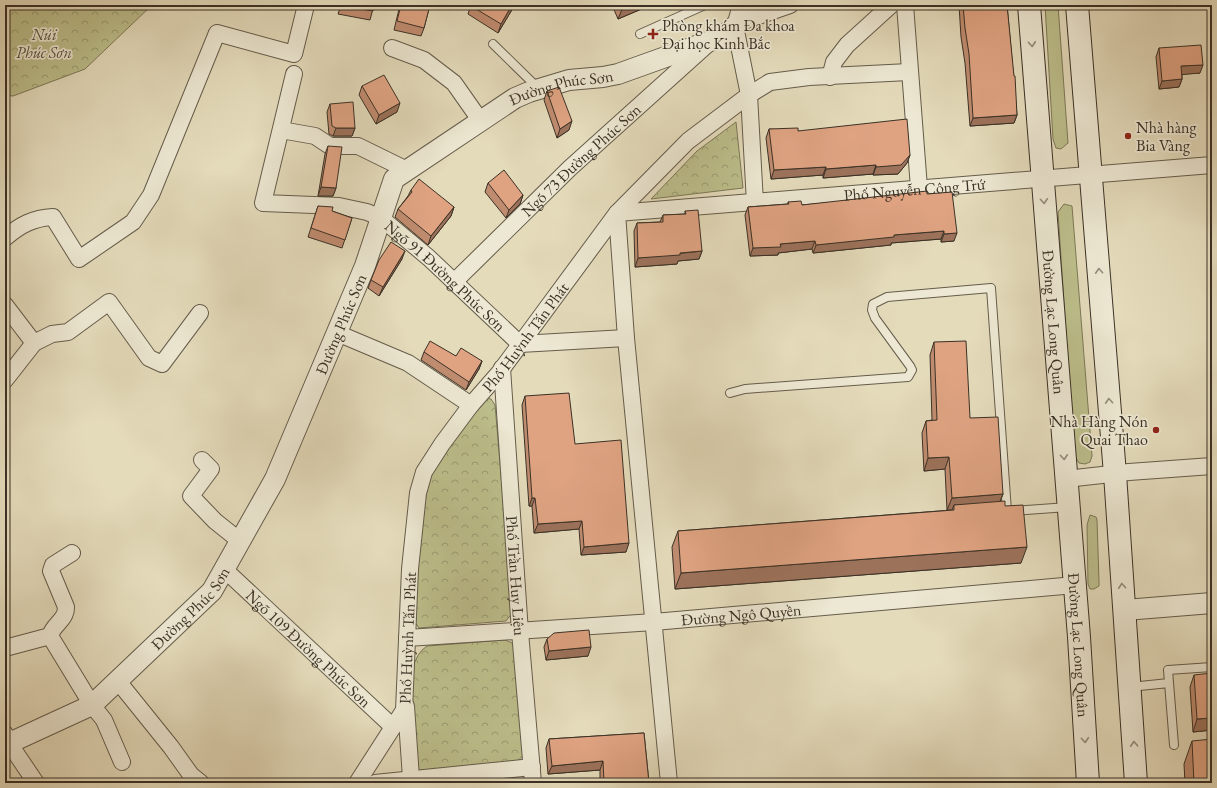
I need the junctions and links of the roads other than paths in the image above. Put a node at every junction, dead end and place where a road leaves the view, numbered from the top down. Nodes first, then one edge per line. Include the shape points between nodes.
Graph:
1 (306, 5) edge
2 (705, 5) edge
3 (790, 5) edge
4 (891, 5) edge
5 (905, 5) edge
6 (1029, 5) edge
7 (1078, 5) edge
8 (739, 18) edge
9 (640, 34) dead end
10 (710, 42) junction
11 (492, 44) dead end
12 (392, 48) dead end
13 (909, 72) junction
14 (294, 74) dead end
15 (830, 77) junction
16 (539, 89) junction
17 (749, 95) junction
18 (480, 120) junction
19 (281, 130) junction
20 (1212, 165) edge
21 (407, 170) junction
22 (1091, 175) junction
23 (1043, 178) junction
24 (919, 188) junction
25 (755, 203) junction
26 (617, 214) junction
27 (381, 218) junction
28 (5, 238) edge
29 (454, 282) junction
30 (5, 305) edge
31 (200, 313) dead end
32 (337, 333) junction
33 (626, 338) junction
34 (34, 343) junction
35 (520, 344) junction
36 (502, 368) junction
37 (5, 380) edge
38 (730, 394) dead end
39 (471, 405) junction
40 (202, 460) dead end
41 (1212, 466) edge
42 (1114, 474) junction
43 (1066, 479) junction
44 (1069, 507) junction
45 (240, 541) junction
46 (72, 553) dead end
47 (224, 569) junction
48 (1075, 585) junction
49 (1212, 603) edge
50 (1125, 610) junction
51 (654, 622) junction
52 (520, 632) junction
53 (50, 636) junction
54 (406, 638) junction
55 (5, 648) edge
56 (1212, 667) edge
57 (117, 680) junction
58 (1169, 683) junction
59 (1130, 687) junction
60 (406, 703) junction
61 (92, 705) junction
62 (393, 727) junction
63 (6, 741) edge
64 (1174, 745) dead end
65 (122, 762) dead end
66 (532, 775) edge
67 (411, 778) junction
68 (36, 783) edge
69 (200, 783) edge
70 (356, 783) edge
71 (375, 783) edge
72 (669, 783) edge
73 (1088, 783) edge
74 (1136, 783) edge

1 - 28 street via 294,54 217,33 151,195 133,222 79,259 53,217 31,220
2 - 9 lane
3 - 8 street
4 - 15 street via 847,45 834,62
5 - 13 street
6 -> 23 main road, Đường Lạc Long Quân
7 - 22 main road
8 - 10 street, Đường Phúc Sơn via 724,36
8 - 17 street
10 - 16 street, Đường Phúc Sơn via 618,74 570,80
10 - 29 street, Ngõ 73 Đường Phúc Sơn via 570,168
11 - 16 lane
12 - 18 street via 424,60 454,83
13 - 15 street, Phố Huỳnh Tấn Phát
13 - 24 street
14 - 19 street
15 - 17 street, Phố Huỳnh Tấn Phát via 770,82
16 - 18 street, Đường Phúc Sơn via 515,98
17 - 25 street
17 - 26 street, Phố Huỳnh Tấn Phát via 688,140
18 - 21 street, Đường Phúc Sơn
19 - 21 street via 315,136 330,146 358,146
19 - 27 street, Ngõ 91 Đường Phúc Sơn via 263,203 339,206
20 - 22 street, Phố Nguyễn Công Trứ
21 - 27 street, Đường Phúc Sơn via 394,179
22 - 23 street, Phố Nguyễn Công Trứ
42 -> 22 main road
23 - 24 street, Phố Nguyễn Công Trứ
23 -> 43 main road, Đường Lạc Long Quân
24 - 25 street, Phố Nguyễn Công Trứ
25 - 26 street, Phố Nguyễn Công Trứ
26 - 33 street
26 - 35 street, Phố Huỳnh Tấn Phát
27 - 29 street, Ngõ 91 Đường Phúc Sơn via 430,258
27 - 32 street, Đường Phúc Sơn via 365,266
29 - 35 street, Ngõ 91 Đường Phúc Sơn
30 - 34 street
31 - 34 street via 162,364 149,358 109,302 68,332 52,334
32 - 39 street via 408,363
32 - 45 street, Đường Phúc Sơn via 275,480
33 - 35 street, Ngõ 91 Đường Phúc Sơn
33 - 51 street
34 - 37 street
35 - 36 street, Phố Huỳnh Tấn Phát
36 - 39 street, Phố Huỳnh Tấn Phát
36 - 52 street, Phố Trần Huy Liệu
38 - 44 lane via 745,389 908,377 912,370 875,318 872,310 874,304 887,297 991,288 1003,512
39 - 54 street, Phố Huỳnh Tấn Phát via 442,444 424,472 421,482 410,569
40 - 45 street via 211,468 191,496
41 - 42 street
42 - 43 street
50 -> 42 main road
43 - 44 main road, Đường Lạc Long Quân
44 - 48 main road, Đường Lạc Long Quân
45 - 47 street, Đường Phúc Sơn
46 - 53 street via 53,565 51,571 66,613 52,629
47 - 57 street, Đường Phúc Sơn via 212,591
47 - 62 street, Ngõ 109 Đường Phúc Sơn
48 - 51 street, Đường Ngô Quyền
48 -> 73 main road, Đường Lạc Long Quân
49 - 50 street
50 - 59 main road
51 - 52 street, Đường Ngô Quyền
51 - 72 street
52 - 54 street, Đường Ngô Quyền
52 - 66 street, Phố Trần Huy Liệu
53 - 55 street
53 - 61 street
54 - 60 street, Phố Huỳnh Tấn Phát
56 - 58 lane via 1168,670
57 - 61 street, Đường Phúc Sơn
57 - 69 street
58 - 59 lane
58 - 64 lane
74 -> 59 main road
60 - 62 street, Phố Huỳnh Tấn Phát via 402,715
60 - 67 street
61 - 63 street, Đường Phúc Sơn
61 - 65 street via 104,720
62 - 70 street, Phố Huỳnh Tấn Phát
63 - 68 street
66 - 67 street
67 - 71 street

